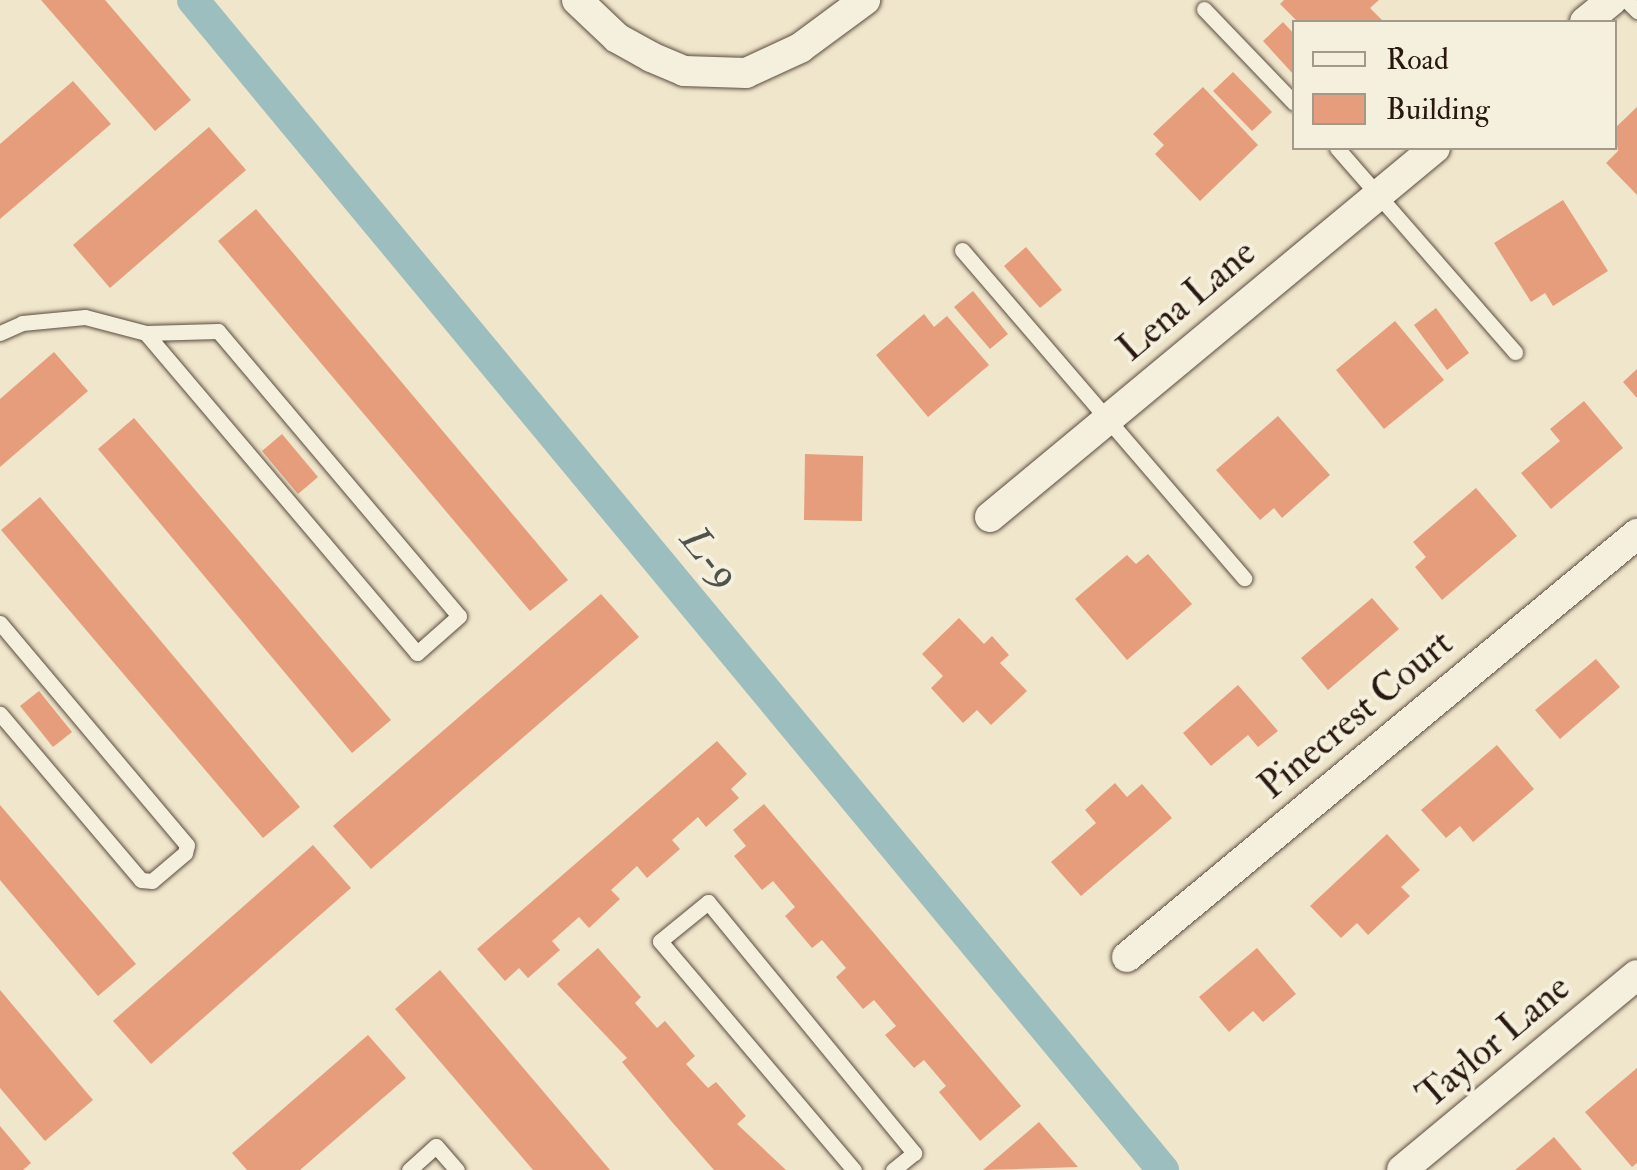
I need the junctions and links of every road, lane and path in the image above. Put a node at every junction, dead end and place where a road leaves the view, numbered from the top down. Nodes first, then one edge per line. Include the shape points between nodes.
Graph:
1 (577, 0) edge
2 (864, 0) edge
3 (1612, 0) edge
4 (1626, 0) edge
5 (1204, 9) dead end
6 (1637, 11) edge
7 (1587, 20) edge
8 (1292, 101) edge
9 (1339, 150) edge
10 (1432, 150) edge
11 (1380, 192) junction
12 (962, 250) dead end
13 (0, 333) edge
14 (146, 333) junction
15 (1515, 352) dead end
16 (1106, 420) junction
17 (990, 517) dead end
18 (1637, 534) edge
19 (1244, 578) dead end
20 (0, 624) edge
21 (0, 714) edge
22 (1127, 957) dead end
23 (1637, 975) edge
24 (408, 1170) edge
25 (457, 1170) edge
26 (854, 1170) edge
27 (894, 1170) edge
28 (1402, 1170) edge

1 - 2 street via 617,38 650,57 684,71 746,74 800,48
3 - 7 street
4 - 6 lane
5 - 8 lane
9 - 11 lane
10 - 11 street, Lena Lane
11 - 15 lane
11 - 16 street, Lena Lane
12 - 16 lane
13 - 14 lane via 22,323 85,317
14 - 14 lane via 418,653 460,616 218,332
16 - 17 street, Lena Lane
16 - 19 lane
18 - 22 street, Pinecrest Court
20 - 21 lane via 187,845 185,853 152,881 141,880
23 - 28 street, Taylor Lane
24 - 25 lane via 436,1146
26 - 27 lane via 660,941 708,902 914,1153

